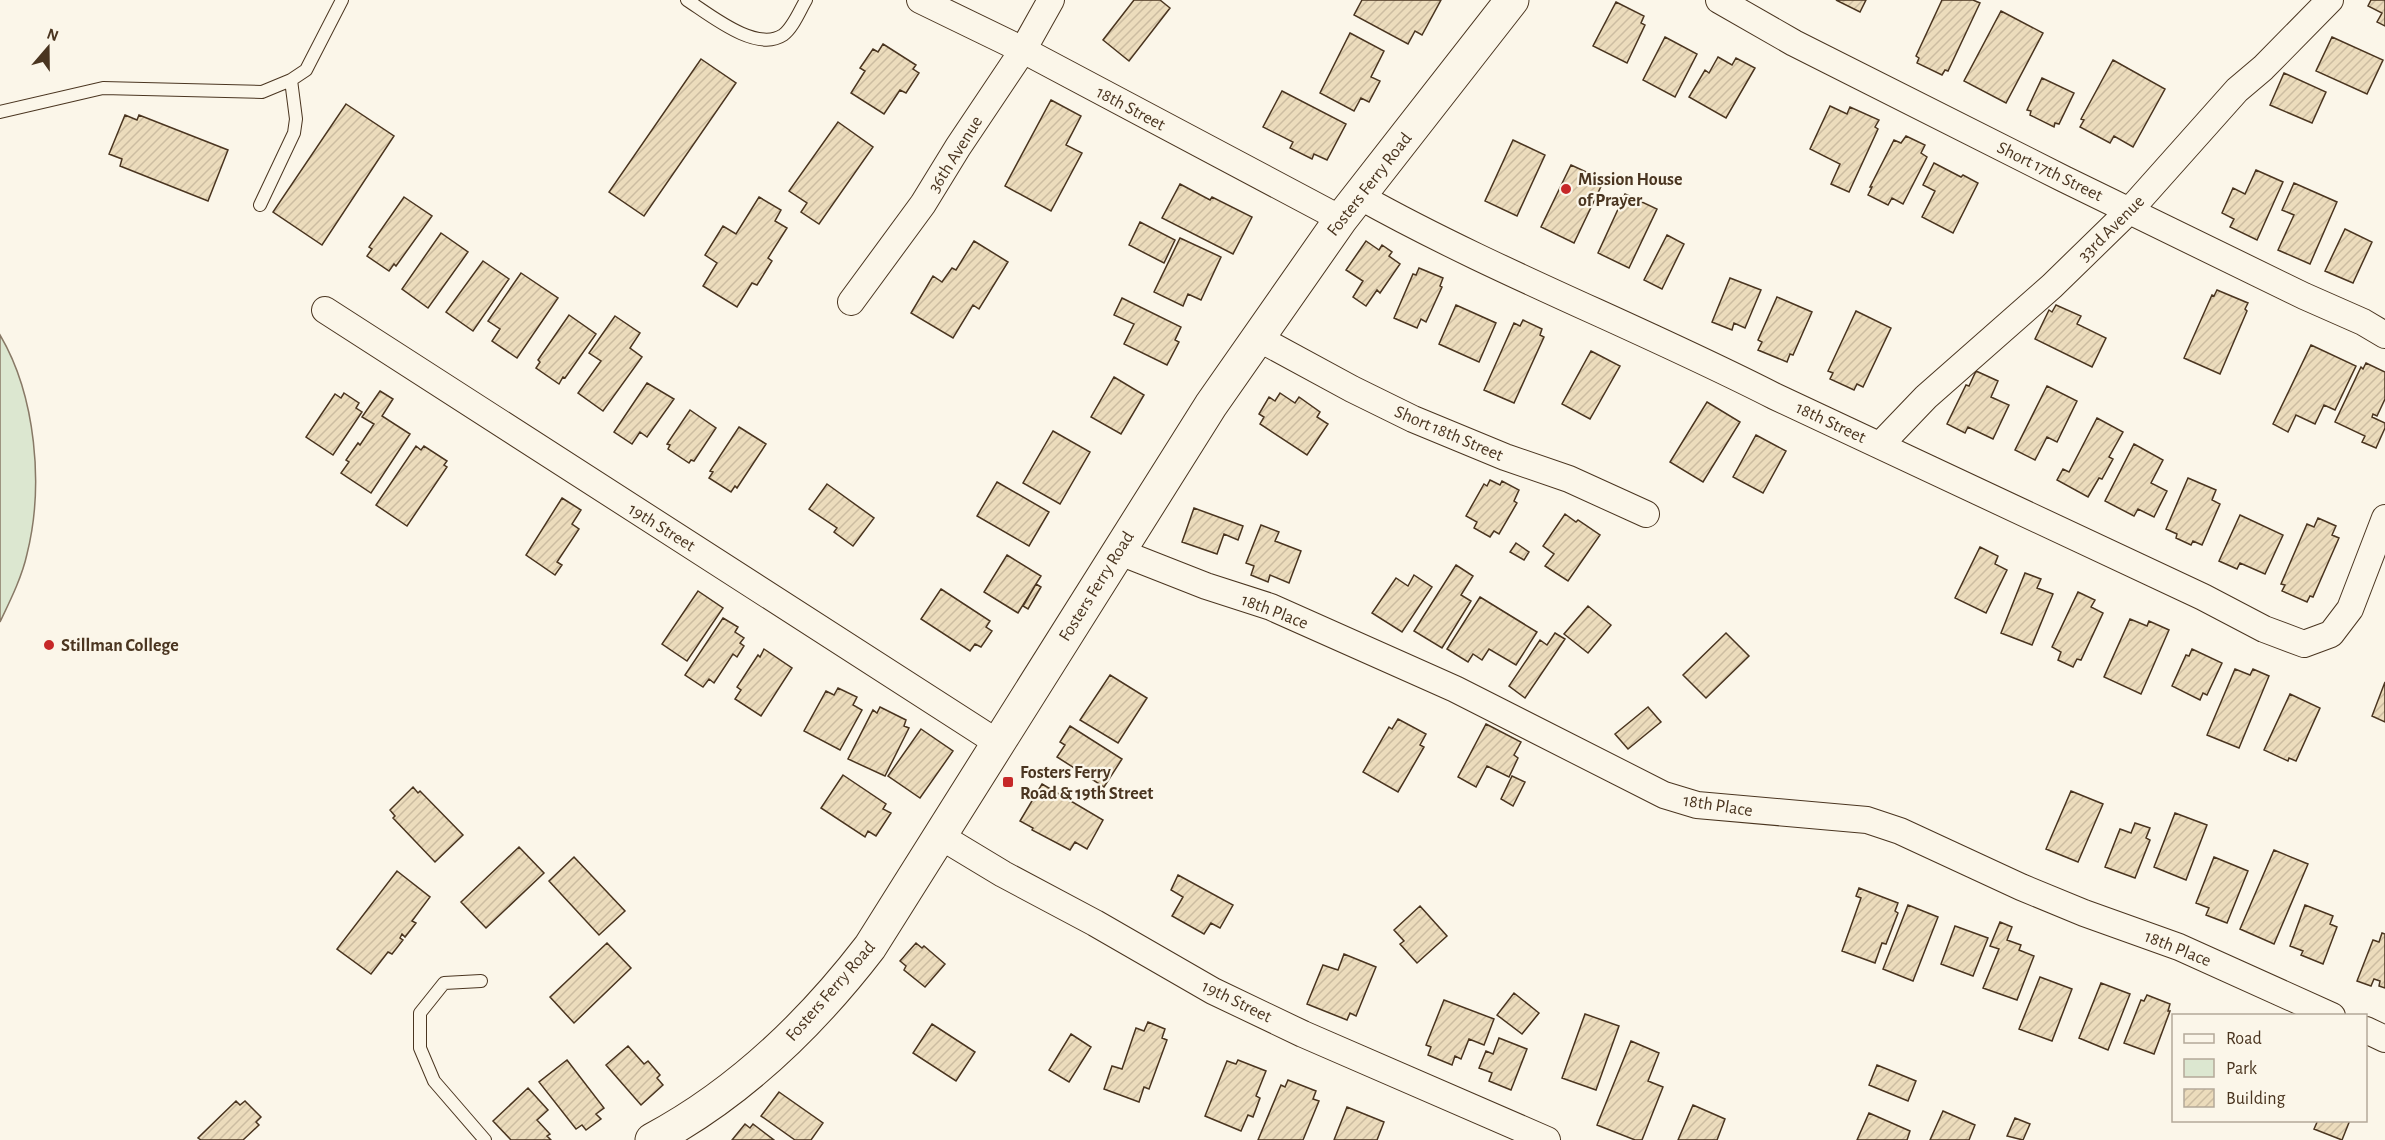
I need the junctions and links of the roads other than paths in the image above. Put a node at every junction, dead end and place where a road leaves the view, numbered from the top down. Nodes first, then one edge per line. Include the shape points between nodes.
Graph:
1 (342, 0) edge
2 (687, 0) edge
3 (806, 0) edge
4 (920, 0) edge
5 (1051, 0) edge
6 (1512, 0) edge
7 (1719, 0) edge
8 (2330, 0) edge
9 (1023, 50) junction
10 (291, 80) junction
11 (0, 112) edge
12 (260, 205) dead end
13 (1350, 208) junction
14 (2130, 210) junction
15 (851, 302) dead end
16 (324, 310) dead end
17 (2385, 335) edge
18 (1258, 338) junction
19 (1881, 445) junction
20 (1646, 514) dead end
21 (2385, 518) edge
22 (1117, 551) junction
23 (998, 743) junction
24 (940, 836) junction
25 (481, 981) dead end
26 (2328, 1014) edge
27 (2367, 1030) edge
28 (2385, 1039) edge
29 (485, 1140) edge
30 (652, 1140) edge
31 (1547, 1140) edge

1 - 10 lane via 306,70
2 - 3 lane via 737,32 764,41 783,35
4 - 9 street, 18th Street
5 - 9 street, 36th Avenue
6 - 13 street, Fosters Ferry Road
7 - 14 street, Short 17th Street via 1794,43
8 - 14 street, 33rd Avenue via 2237,90
9 - 13 street, 18th Street
9 - 15 street, 36th Avenue via 923,204
10 - 11 lane via 262,92 103,88
10 - 12 lane via 294,133
13 - 18 street, Fosters Ferry Road
13 - 19 street, 18th Street via 1434,235
14 - 17 street, Short 17th Street
14 - 19 street, 33rd Avenue via 2052,286 1926,397
16 - 23 street, 19th Street
18 - 20 street, Short 18th Street via 1413,419 1569,479
18 - 22 street, Fosters Ferry Road
19 - 21 street, 18th Street via 2304,644 2331,634 2350,609
22 - 23 street, Fosters Ferry Road
22 - 26 street, 18th Place via 1271,607 1455,689 1664,795 1697,805 1868,820 2084,913 2179,947
23 - 24 street, Fosters Ferry Road
24 - 30 street, Fosters Ferry Road via 870,947 814,1015 745,1078
24 - 31 street, 19th Street via 1213,991
25 - 29 lane via 444,983 420,1012 420,1048 434,1081
27 - 28 street

